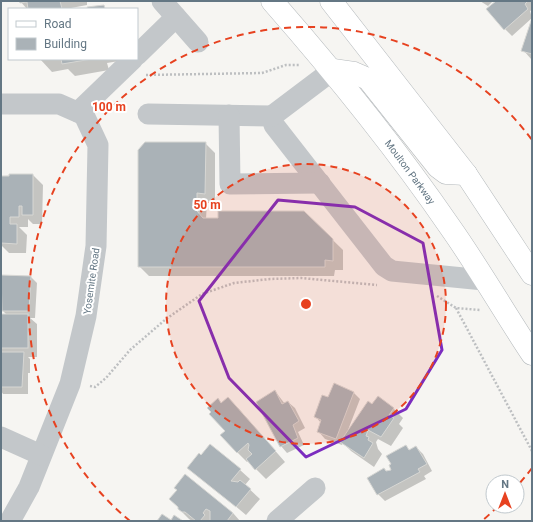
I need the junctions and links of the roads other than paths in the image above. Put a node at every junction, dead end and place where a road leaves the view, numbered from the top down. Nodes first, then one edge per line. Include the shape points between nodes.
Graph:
1 (162, 1) edge
2 (272, 1) edge
3 (331, 1) edge
4 (176, 17) junction
5 (198, 42) dead end
6 (138, 54) edge
7 (132, 60) edge
8 (331, 68) junction
9 (1, 104) edge
10 (78, 112) junction
11 (148, 114) dead end
12 (229, 116) junction
13 (272, 116) junction
14 (466, 174) junction
15 (320, 183) junction
16 (532, 274) edge
17 (484, 280) junction
18 (532, 354) edge
19 (1, 438) edge
20 (41, 455) junction
21 (315, 488) dead end
22 (10, 521) edge
23 (278, 521) edge

1 - 4 street
2 - 8 main road, Moulton Parkway
3 - 14 main road
4 - 5 street
4 - 6 street
7 - 10 street
8 - 13 street
8 - 14 main road via 368,79 438,167 446,173
8 - 17 main road, Moulton Parkway via 416,178
9 - 10 street, Yosemite Road via 59,104
10 - 20 street, Yosemite Road via 84,114 98,145 96,246 86,316 70,384
11 - 12 street
12 - 13 street
12 - 15 street via 230,184
13 - 15 street via 274,125
14 - 16 main road
15 - 17 street via 384,276 392,271
17 - 18 main road, Moulton Parkway
19 - 20 street
20 - 22 street, Yosemite Road via 29,487
21 - 23 street

